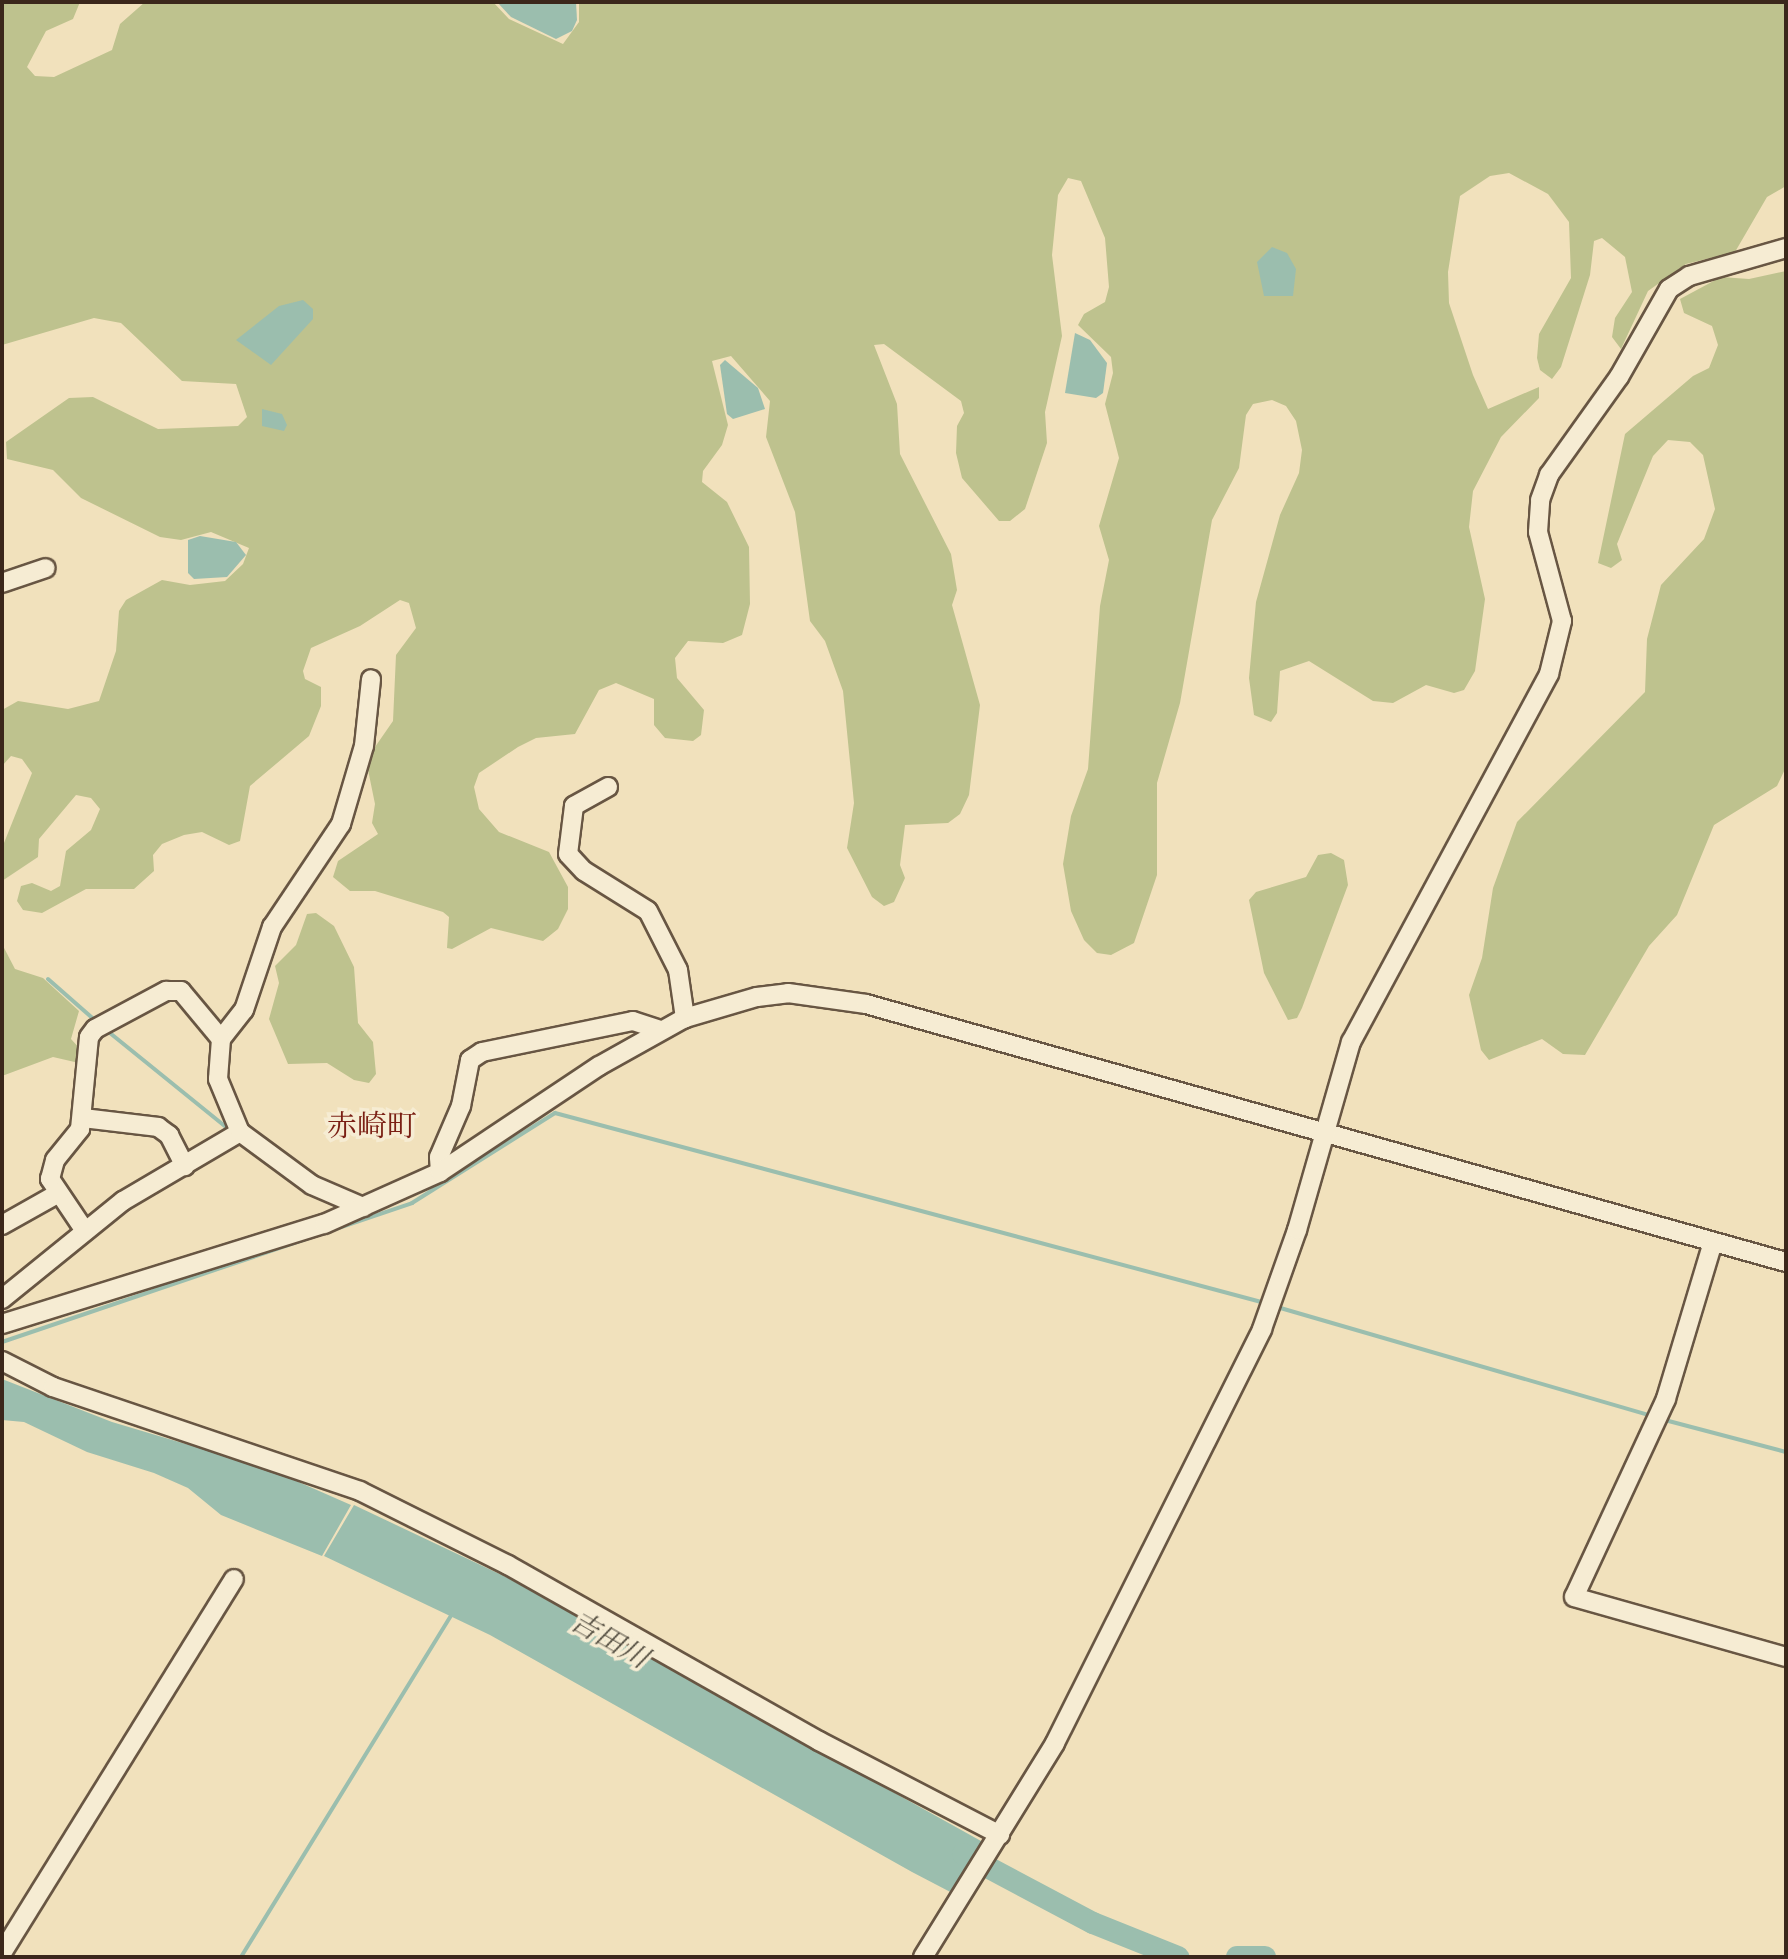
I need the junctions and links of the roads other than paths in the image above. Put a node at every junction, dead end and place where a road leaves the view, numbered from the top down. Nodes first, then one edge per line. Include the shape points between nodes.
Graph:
1 (1786, 248) edge
2 (46, 568) dead end
3 (2, 583) edge
4 (371, 679) dead end
5 (608, 787) dead end
6 (685, 1018) junction
7 (661, 1030) junction
8 (221, 1039) junction
9 (83, 1118) junction
10 (1324, 1132) junction
11 (235, 1135) junction
12 (185, 1166) junction
13 (440, 1172) junction
14 (57, 1194) junction
15 (363, 1207) junction
16 (2, 1225) edge
17 (85, 1231) junction
18 (1713, 1242) junction
19 (1786, 1262) edge
20 (2, 1299) edge
21 (2, 1324) edge
22 (2, 1361) edge
23 (234, 1579) dead end
24 (1786, 1657) edge
25 (999, 1837) junction
26 (2, 1953) edge
27 (923, 1957) edge

1 - 10 street via 1689,276 1669,289 1619,377 1549,475 1540,500 1538,532 1561,613 1559,647 1365,1009 1339,1073
2 - 3 street
4 - 8 street via 364,746 341,824 272,927 244,1010
5 - 6 street via 574,806 568,854 584,871 648,911 678,970
6 - 7 street
6 - 10 street via 788,993 866,1004
7 - 13 street
7 - 13 street via 633,1021 482,1052 470,1060 461,1106 439,1157
8 - 9 street via 175,988 133,1006 89,1037
8 - 11 street via 218,1079
9 - 12 street via 158,1127 169,1135
9 - 14 street via 52,1166 50,1182
10 - 18 street
10 - 25 street via 1262,1329 1055,1743
11 - 12 street
11 - 15 street via 312,1185
12 - 17 street via 123,1201
13 - 15 street
14 - 16 street
14 - 17 street
15 - 21 street
17 - 20 street
18 - 19 street
18 - 24 street via 1666,1399 1574,1597
22 - 25 street via 53,1387 360,1491 508,1565
23 - 26 street
25 - 27 street

